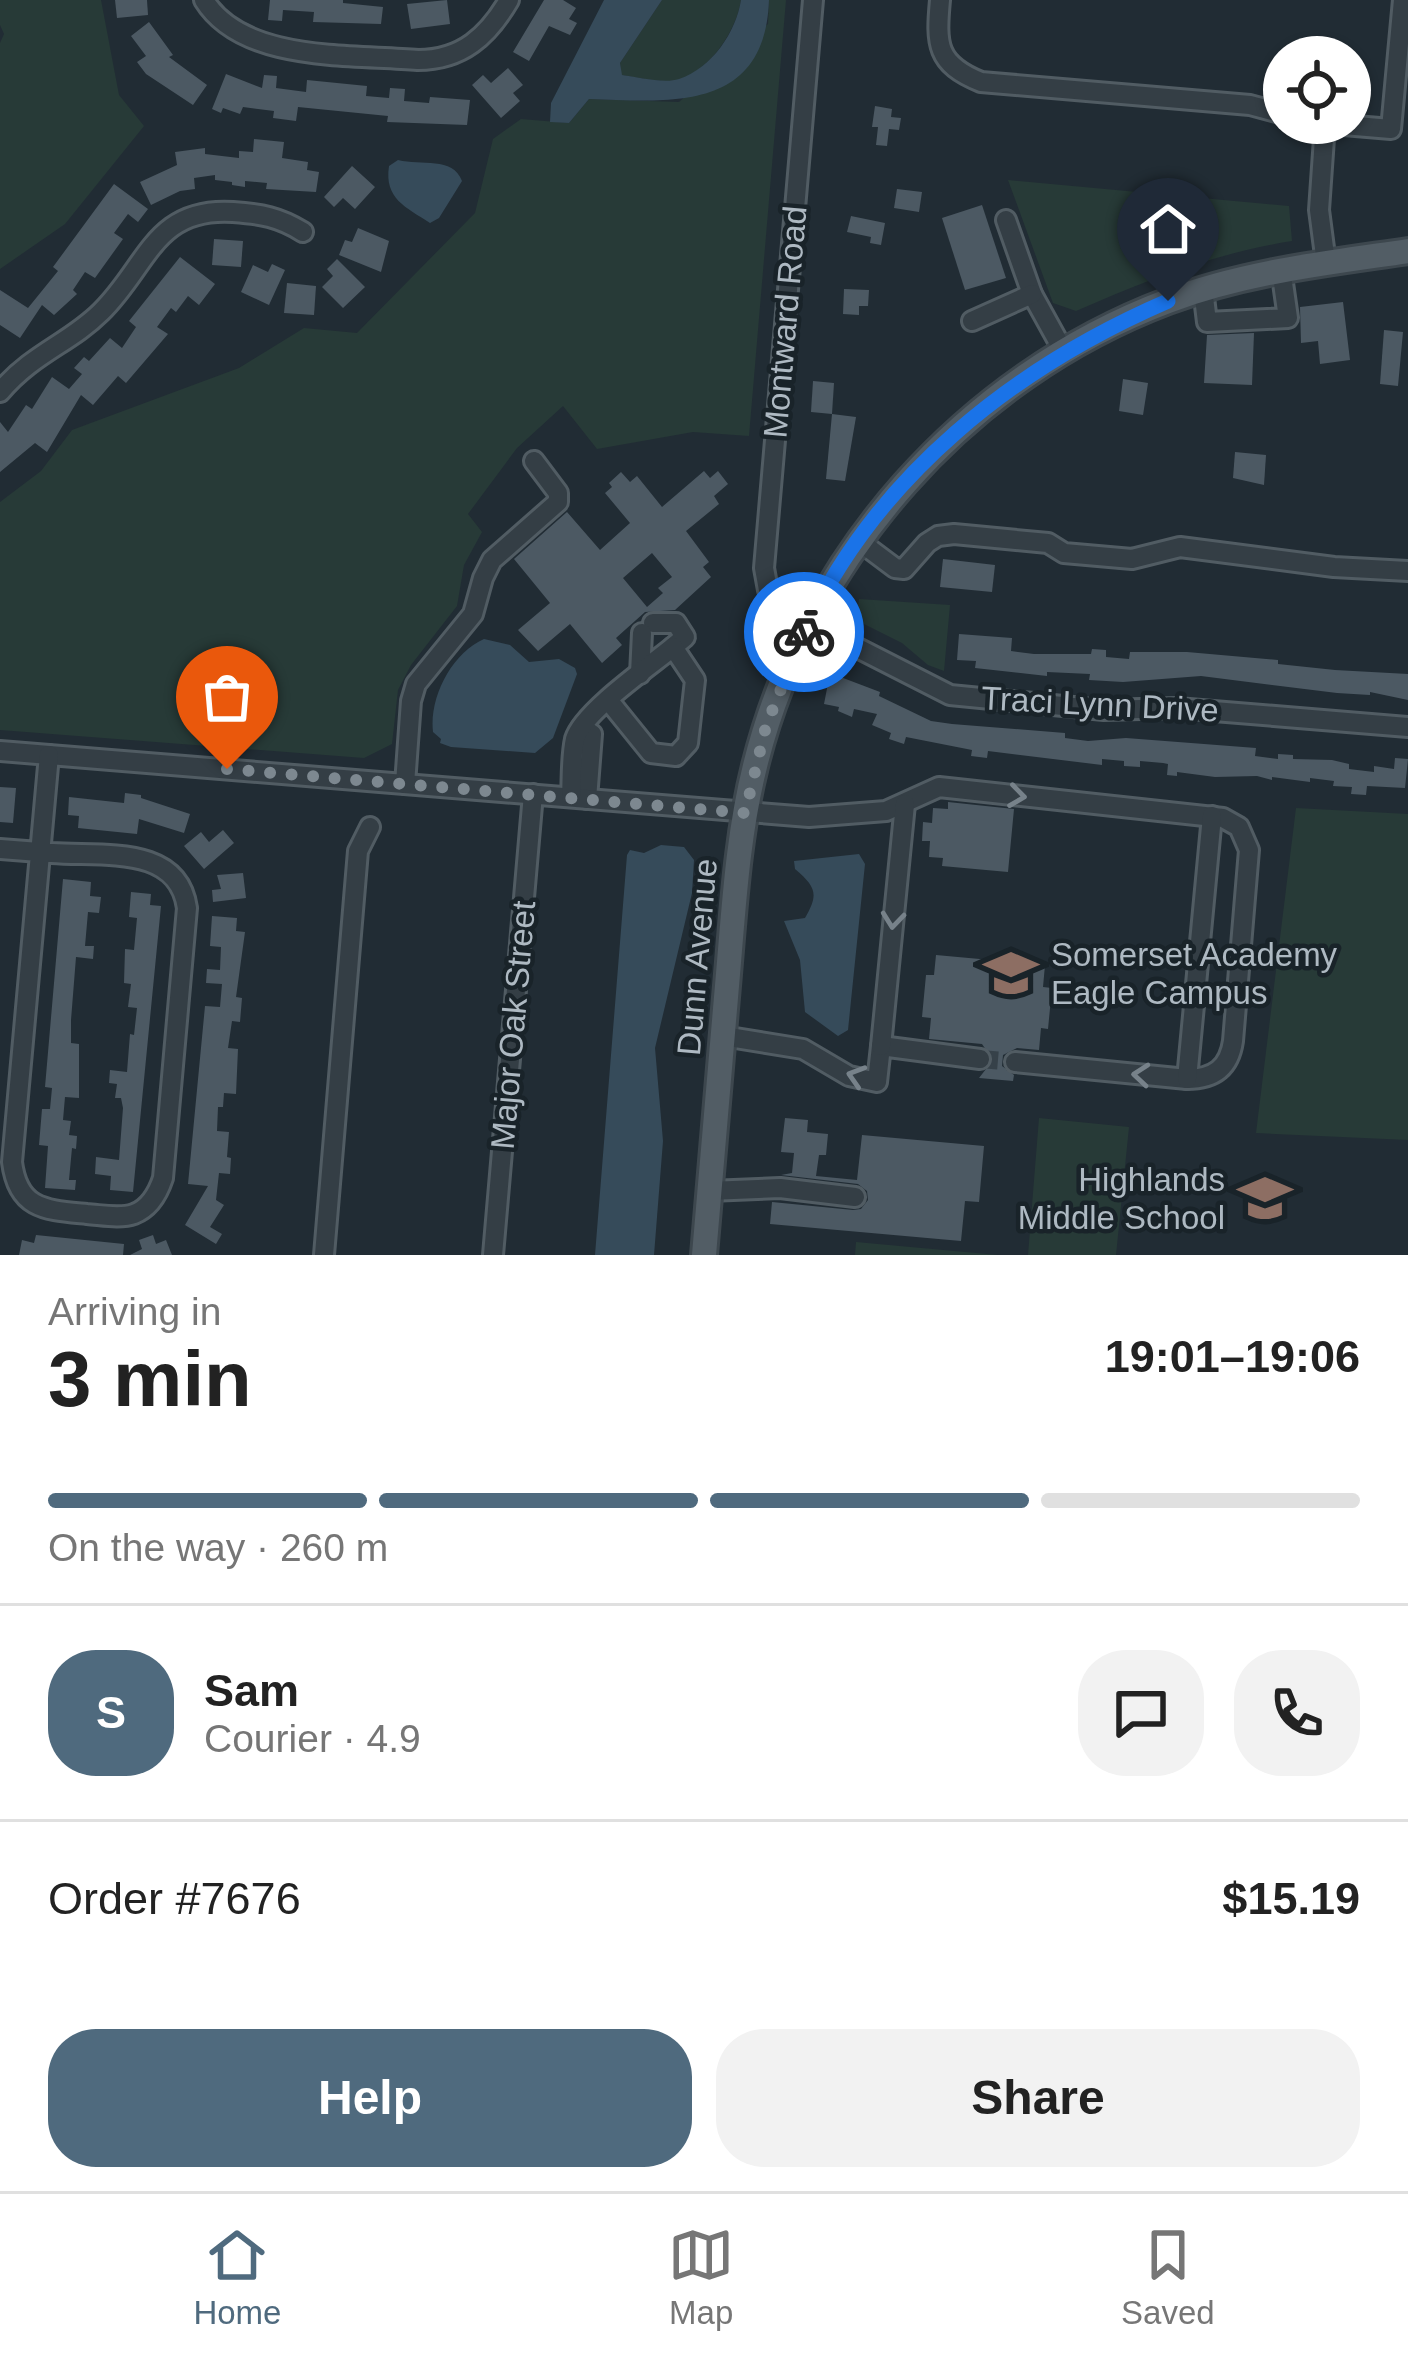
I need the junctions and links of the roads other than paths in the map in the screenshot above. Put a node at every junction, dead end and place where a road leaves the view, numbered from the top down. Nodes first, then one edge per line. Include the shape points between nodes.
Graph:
1 (509, 0) edge
2 (813, 0) edge
3 (940, 0) edge
4 (1403, 0) edge
5 (208, 6) edge
6 (1263, 108) edge
7 (1371, 128) edge
8 (1322, 144) edge
9 (1006, 220) dead end
10 (303, 232) dead end
11 (1408, 250) edge
12 (1326, 263) junction
13 (1281, 269) junction
14 (1203, 290) junction
15 (1032, 294) junction
16 (972, 321) dead end
17 (1064, 352) junction
18 (3, 381) edge
19 (534, 461) dead end
20 (859, 541) junction
21 (1408, 571) edge
22 (808, 623) junction
23 (674, 646) junction
24 (640, 674) junction
25 (609, 701) junction
26 (1408, 727) edge
27 (0, 751) edge
28 (49, 754) junction
29 (405, 784) junction
30 (533, 794) junction
31 (579, 798) junction
32 (905, 804) junction
33 (745, 813) junction
34 (1211, 816) junction
35 (370, 827) dead end
36 (0, 849) edge
37 (39, 852) junction
38 (723, 1036) junction
39 (881, 1046) junction
40 (980, 1059) tunnel mouth
41 (1015, 1062) tunnel mouth
42 (1187, 1079) junction
43 (710, 1190) junction
44 (855, 1197) dead end
45 (324, 1255) edge
46 (493, 1255) edge
47 (704, 1255) edge

1 - 5 street via 472,45 418,60 272,46 239,34
2 - 22 street, Montward Road via 764,568 774,600
3 - 6 street via 943,57 981,82
4 - 7 street via 1390,129
8 - 12 street via 1318,210
9 - 15 street
10 - 18 street via 268,215 210,211 178,223 151,245 100,314
11 - 12 main road, Dunn Avenue
12 - 13 main road, Dunn Avenue
13 - 14 main road, Dunn Avenue
13 - 14 street via 1288,319 1207,322
14 - 17 main road, Dunn Avenue
15 - 16 street
15 - 17 street
17 - 20 main road, Dunn Avenue via 963,425
19 - 29 street via 558,502 493,560 473,614 416,684
20 - 21 street via 895,568 938,536 1132,559 1180,547
20 - 22 main road, Dunn Avenue
22 - 26 street, Traci Lynn Drive via 950,695
22 - 33 main road, Dunn Avenue via 769,718
23 - 24 street
23 - 24 street via 685,637 676,623 652,632
23 - 25 street via 695,680 684,752 651,753
24 - 25 street
25 - 31 street via 582,727 592,734
27 - 28 street
28 - 29 street
28 - 37 street
29 - 30 street
30 - 31 street
30 - 46 street, Major Oak Street
31 - 33 street
32 - 33 street via 869,815
32 -> 34 street via 939,787
32 -> 39 street
33 - 38 main road, Dunn Avenue
34 - 42 street
34 - 42 street via 1239,827 1249,850 1233,1041 1220,1070
35 - 45 street via 358,850
36 - 37 street
37 - 37 street via 165,866 187,908 163,1178 132,1216 32,1204 12,1162
39 -> 38 street via 877,1082 803,1049
38 - 43 main road, Dunn Avenue
39 - 40 street
42 -> 41 street
43 - 44 street
43 - 47 main road, Dunn Avenue

